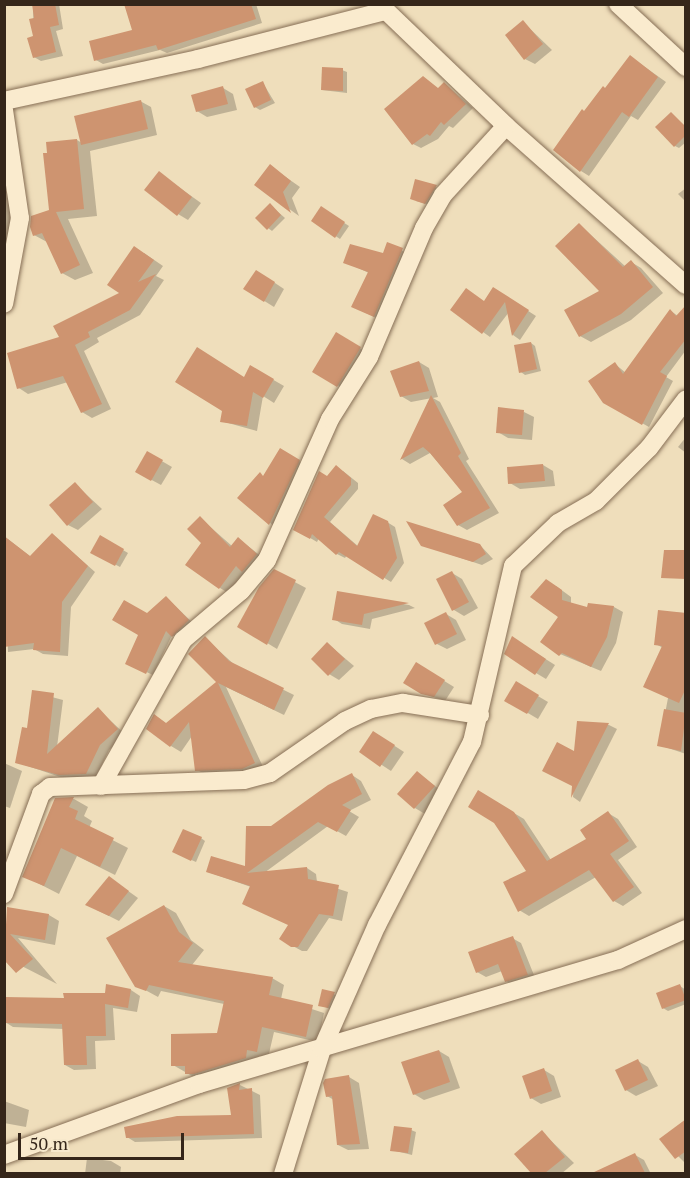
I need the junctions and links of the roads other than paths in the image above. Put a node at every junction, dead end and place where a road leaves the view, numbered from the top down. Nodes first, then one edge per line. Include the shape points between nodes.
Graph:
1 (618, 4) edge
2 (382, 8) edge
3 (686, 67) edge
4 (4, 101) edge
5 (4, 110) edge
6 (506, 126) junction
7 (686, 285) edge
8 (4, 304) edge
9 (686, 399) edge
10 (480, 715) junction
11 (101, 786) junction
12 (4, 894) edge
13 (686, 928) edge
14 (322, 1049) junction
15 (4, 1155) edge
16 (284, 1173) edge

1 - 3 street
2 - 4 street via 198,59
2 - 6 street
5 - 8 street via 20,218
6 - 7 street
6 - 11 street via 443,195 424,228 369,357 330,419 267,560 241,591 183,640
9 - 10 street via 649,448 596,501 558,524 513,566
10 - 11 street via 403,703 371,709 345,721 270,773 244,780
10 - 14 street via 472,742 377,925
11 - 12 street via 62,784 41,794
13 - 14 street via 618,960
14 - 15 street via 199,1084
14 - 16 street

